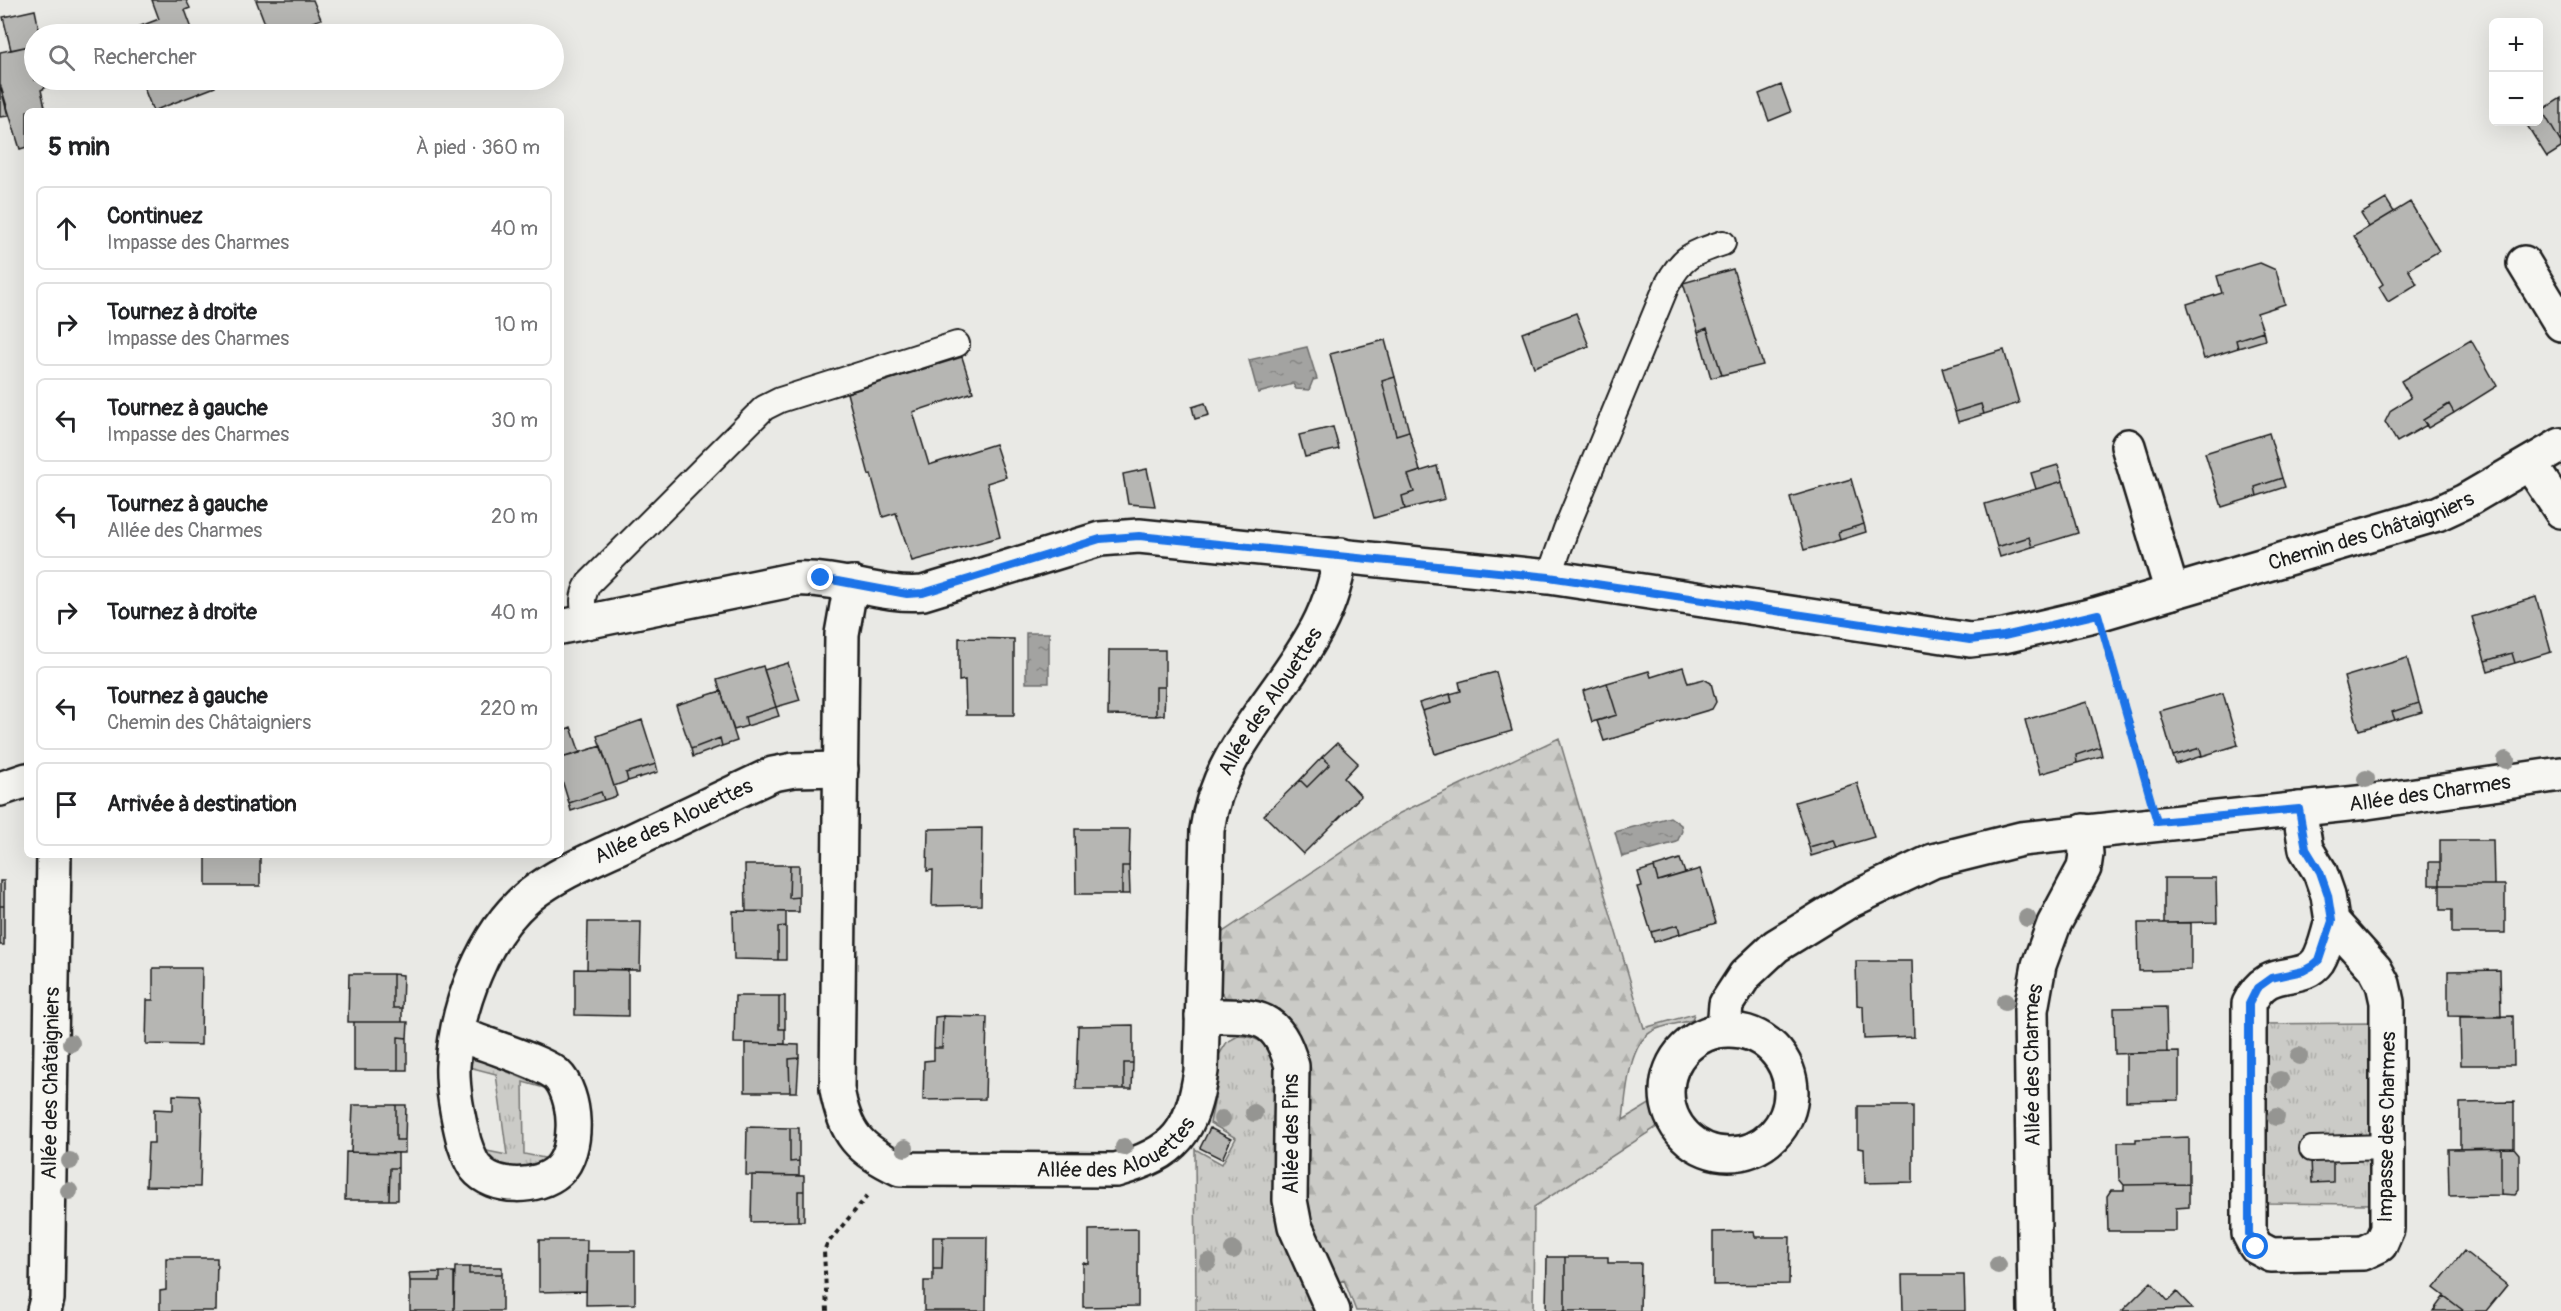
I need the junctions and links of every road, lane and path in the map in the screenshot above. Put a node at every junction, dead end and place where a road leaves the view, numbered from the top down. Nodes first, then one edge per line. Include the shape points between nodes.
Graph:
1 (1723, 243) dead end
2 (2524, 263) dead end
3 (2561, 324) edge
4 (957, 344) dead end
5 (2561, 446) edge
6 (2128, 447) dead end
7 (2530, 464) junction
8 (2561, 511) edge
9 (1341, 555) junction
10 (1549, 577) junction
11 (851, 583) junction
12 (2172, 592) junction
13 (2098, 614) junction
14 (574, 625) edge
15 (841, 769) junction
16 (2561, 774) edge
17 (24, 781) edge
18 (0, 789) edge
19 (2299, 809) junction
20 (2157, 822) junction
21 (2084, 831) junction
22 (54, 858) edge
23 (2332, 921) junction
24 (1202, 1016) junction
25 (1724, 1029) dead end
26 (459, 1034) junction
27 (2388, 1147) junction
28 (2312, 1149) dead end
29 (890, 1164) junction
30 (44, 1311) edge
31 (827, 1311) edge
32 (1333, 1311) edge
33 (2035, 1311) edge

1 - 10 lane via 1680,262 1670,279
2 - 3 street
4 - 14 lane via 764,408 589,583
5 - 7 street, Chemin des Châtaigniers
6 - 12 street
7 - 8 street
7 - 12 street, Chemin des Châtaigniers via 2437,514
9 - 10 street, Chemin des Châtaigniers
9 - 11 street, Chemin des Châtaigniers via 1139,536 1100,539 923,593 907,594
9 - 24 street, Allée des Alouettes via 1331,597 1312,637 1233,753 1210,808
10 - 13 street, Chemin des Châtaigniers via 1970,640
11 - 14 street, Chemin des Châtaigniers via 796,579
11 - 15 street, Allée des Alouettes via 842,634
12 - 13 street, Chemin des Châtaigniers
13 - 20 path
15 - 26 street, Allée des Alouettes via 773,774 567,872 529,896 502,926 478,962
15 - 29 street, Allée des Alouettes via 837,1089 843,1120 859,1143
16 - 19 street, Allée des Charmes
17 - 18 street
19 - 20 street, Allée des Charmes
19 - 23 street, Impasse des Charmes via 2306,849 2320,872
20 - 21 street, Allée des Charmes
21 - 25 street, Allée des Charmes via 2021,839 1933,861 1849,901 1776,946 1745,975 1726,1004
21 - 33 street, Allée des Charmes via 2084,868 2054,924 2039,965 2031,1010
22 - 30 street, Allée des Châtaigniers
23 - 27 street, Impasse des Charmes via 2383,984 2389,1022
23 - 27 street, Impasse des Charmes via 2319,960 2303,971 2271,978 2257,988 2249,1004 2249,1234 2256,1247 2271,1255 2363,1253 2380,1245 2387,1229
24 - 29 street, Allée des Alouettes via 1197,1104 1185,1130 1166,1150 1143,1163 1116,1170 900,1169
24 - 32 street, Allée des Pins via 1263,1020 1277,1030 1287,1047 1292,1066 1290,1200 1295,1226
26 - 26 street, Allée des Alouettes via 541,1066 561,1081 572,1108 573,1129 569,1151 559,1171 540,1181 519,1185 493,1179 476,1169 467,1153 457,1113 453,1066
27 - 28 lane
29 - 31 path via 827,1244

